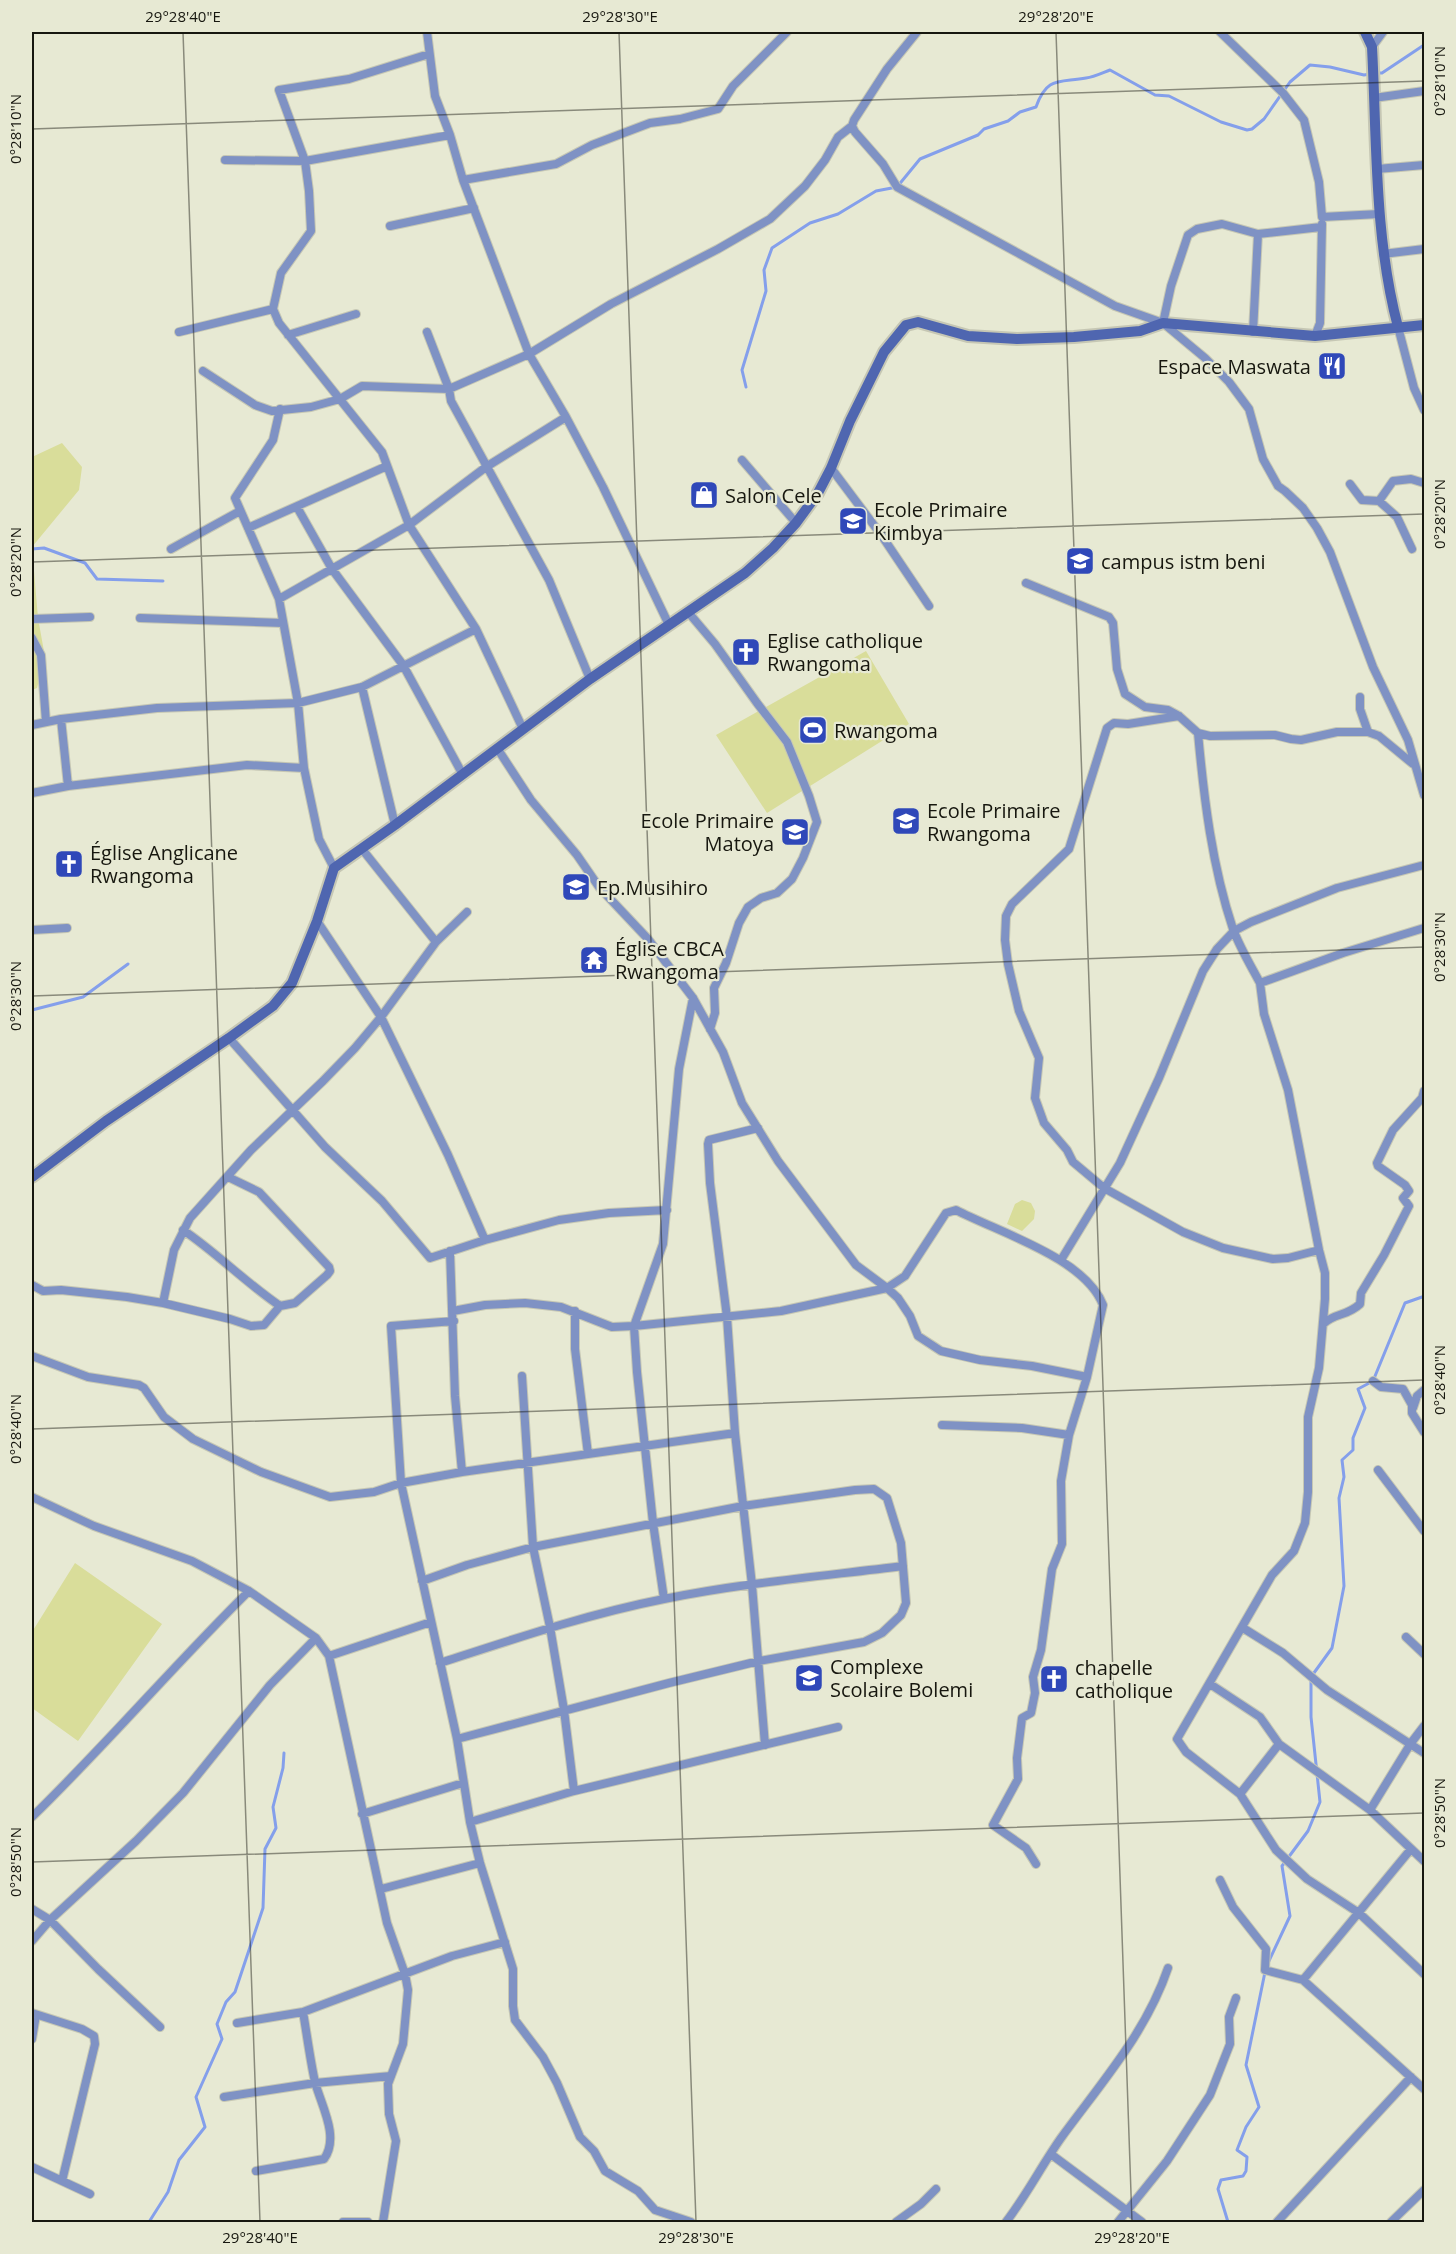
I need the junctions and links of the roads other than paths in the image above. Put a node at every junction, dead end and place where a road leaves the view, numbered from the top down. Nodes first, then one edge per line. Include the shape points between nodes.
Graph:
1 (428, 32) edge
2 (787, 32) edge
3 (917, 32) edge
4 (1220, 32) edge
5 (1365, 32) edge
6 (1383, 32) edge
7 (1372, 47) junction
8 (429, 54) junction
9 (1425, 91) edge
10 (1374, 98) junction
11 (852, 126) junction
12 (450, 135) junction
13 (225, 160) dead end
14 (304, 161) junction
15 (1425, 165) edge
16 (1377, 169) junction
17 (464, 180) junction
18 (474, 208) junction
19 (1379, 214) junction
20 (1322, 217) junction
21 (390, 226) dead end
22 (1321, 227) junction
23 (1258, 234) junction
24 (1425, 249) edge
25 (1383, 255) junction
26 (273, 309) junction
27 (356, 314) dead end
28 (1163, 323) junction
29 (1425, 325) edge
30 (1398, 327) junction
31 (179, 332) dead end
32 (1253, 332) junction
33 (427, 333) dead end
34 (288, 334) junction
35 (1315, 336) junction
36 (529, 354) junction
37 (203, 371) dead end
38 (449, 389) junction
39 (340, 399) junction
40 (280, 409) junction
41 (1425, 410) edge
42 (566, 417) junction
43 (742, 460) dead end
44 (387, 466) junction
45 (486, 467) junction
46 (831, 468) junction
47 (1425, 483) edge
48 (1350, 484) dead end
49 (1379, 501) junction
50 (297, 507) junction
51 (240, 511) junction
52 (796, 523) junction
53 (409, 525) junction
54 (248, 528) junction
55 (171, 549) dead end
56 (1412, 549) dead end
57 (332, 569) junction
58 (1026, 583) dead end
59 (279, 599) junction
60 (929, 606) dead end
61 (688, 612) junction
62 (90, 617) dead end
63 (140, 618) dead end
64 (32, 619) edge
65 (284, 623) junction
66 (669, 624) junction
67 (476, 629) junction
68 (32, 638) edge
69 (403, 665) junction
70 (590, 679) junction
71 (362, 687) junction
72 (1360, 697) dead end
73 (298, 703) junction
74 (1179, 716) junction
75 (61, 719) junction
76 (46, 722) junction
77 (32, 725) edge
78 (524, 729) junction
79 (1198, 732) junction
80 (1368, 732) junction
81 (497, 748) junction
82 (1414, 765) junction
83 (304, 768) junction
84 (463, 775) junction
85 (68, 786) junction
86 (32, 793) edge
87 (1425, 795) edge
88 (395, 825) junction
89 (362, 849) junction
90 (1425, 865) edge
91 (334, 868) junction
92 (467, 912) dead end
93 (317, 921) junction
94 (67, 928) dead end
95 (1425, 928) edge
96 (32, 930) edge
97 (1234, 931) junction
98 (436, 942) junction
99 (1260, 983) junction
100 (693, 998) junction
101 (381, 1017) junction
102 (710, 1029) junction
103 (229, 1038) junction
104 (1425, 1091) edge
105 (293, 1109) junction
106 (758, 1128) junction
107 (228, 1176) junction
108 (32, 1177) edge
109 (1104, 1188) junction
110 (667, 1210) junction
111 (183, 1230) junction
112 (485, 1240) junction
113 (1319, 1250) junction
114 (450, 1251) junction
115 (1061, 1260) junction
116 (32, 1285) edge
117 (887, 1288) junction
118 (163, 1303) junction
119 (280, 1306) junction
120 (453, 1311) junction
121 (575, 1311) junction
122 (727, 1317) junction
123 (453, 1320) junction
124 (1323, 1323) junction
125 (634, 1326) junction
126 (32, 1356) edge
127 (522, 1376) dead end
128 (1087, 1377) junction
129 (1373, 1381) dead end
130 (1425, 1390) edge
131 (1413, 1408) junction
132 (942, 1425) dead end
133 (1425, 1432) edge
134 (735, 1433) junction
135 (1069, 1435) junction
136 (645, 1446) junction
137 (588, 1454) junction
138 (529, 1464) junction
139 (1378, 1470) dead end
140 (462, 1472) junction
141 (401, 1483) junction
142 (32, 1497) edge
143 (743, 1506) junction
144 (653, 1523) junction
145 (1424, 1528) edge
146 (533, 1547) junction
147 (903, 1566) junction
148 (422, 1581) junction
149 (752, 1585) junction
150 (249, 1591) junction
151 (664, 1599) junction
152 (431, 1622) junction
153 (550, 1627) junction
154 (1243, 1628) junction
155 (316, 1638) junction
156 (1406, 1638) dead end
157 (1425, 1654) edge
158 (329, 1656) junction
159 (759, 1662) junction
160 (440, 1663) junction
161 (1210, 1684) junction
162 (564, 1710) junction
163 (1425, 1725) edge
164 (838, 1727) dead end
165 (457, 1739) junction
166 (1411, 1743) junction
167 (1279, 1744) junction
168 (765, 1745) junction
169 (1425, 1753) edge
170 (463, 1783) junction
171 (574, 1791) junction
172 (1240, 1794) junction
173 (1370, 1810) junction
174 (362, 1814) junction
175 (32, 1816) edge
176 (470, 1822) junction
177 (1411, 1849) junction
178 (1425, 1861) edge
179 (480, 1863) junction
180 (1036, 1864) dead end
181 (1220, 1880) dead end
182 (381, 1889) junction
183 (32, 1909) edge
184 (1359, 1913) junction
185 (50, 1920) junction
186 (32, 1941) edge
187 (505, 1942) junction
188 (1168, 1968) dead end
189 (405, 1974) junction
190 (1425, 1974) edge
191 (1303, 1980) junction
192 (1236, 1998) dead end
193 (303, 2012) junction
194 (34, 2014) edge
195 (237, 2023) dead end
196 (159, 2027) dead end
197 (32, 2039) edge
198 (391, 2076) junction
199 (1411, 2077) junction
200 (315, 2083) junction
201 (1425, 2089) edge
202 (224, 2097) dead end
203 (1052, 2154) junction
204 (32, 2168) edge
205 (256, 2171) dead end
206 (62, 2181) junction
207 (936, 2189) dead end
208 (1425, 2190) edge
209 (90, 2194) dead end
210 (1128, 2211) junction
211 (343, 2223) edge
212 (368, 2223) edge
213 (383, 2223) edge
214 (692, 2223) edge
215 (896, 2223) edge
216 (1006, 2223) edge
217 (1118, 2223) edge
218 (1142, 2223) edge
219 (1277, 2223) edge
220 (1391, 2223) edge

1 - 8 street
2 - 17 street via 733,86 718,109 650,123 592,145 556,164
3 - 11 street via 887,69
4 - 20 street via 1283,93 1304,120 1319,182
5 - 7 street
6 - 7 street
7 - 10 street
8 - 12 street via 435,96
8 - 14 street via 349,80 279,90
9 - 10 street
10 - 16 street
11 - 28 street via 897,187 1115,306
11 - 36 street via 838,137 805,186 770,219 611,304
12 - 14 street
12 - 17 street
13 - 14 street
14 - 26 street via 311,231 281,273
15 - 16 street
16 - 19 street
17 - 18 street
18 - 21 street
18 - 36 street
19 - 20 street
19 - 25 street
20 - 22 street
22 - 23 street
22 - 35 street via 1320,323
23 - 28 street via 1222,224 1188,235
23 - 32 street
24 - 25 street
25 - 30 street
26 - 31 street
26 - 34 street
27 - 34 street
28 - 32 street
28 - 46 street via 1140,331 1017,339 968,336 918,322 906,325 884,352
28 - 82 street via 1229,382 1249,409 1263,459 1278,486 1303,508 1317,528
29 - 30 street
30 - 35 street
30 - 41 street via 1414,387
32 - 35 street via 1280,338
33 - 38 street
34 - 39 street
36 - 38 street
36 - 42 street
37 - 40 street via 255,405 272,411
38 - 39 street via 362,386
38 - 45 street via 451,401
39 - 40 street via 311,407
39 - 44 street via 382,452
40 - 51 street via 273,440 234,498
42 - 45 street
42 - 66 street
43 - 52 street
44 - 50 street
44 - 53 street
45 - 53 street
45 - 70 street via 549,580
46 - 52 street
46 - 60 street
47 - 49 street via 1411,479 1393,482
48 - 49 street via 1362,500
49 - 56 street via 1397,517
50 - 54 street
50 - 57 street
51 - 54 street
51 - 55 street
52 - 61 street via 745,573
53 - 57 street
53 - 67 street
54 - 59 street
57 - 59 street
57 - 69 street
58 - 74 street via 1109,617 1113,623 1116,669 1125,694 1144,707 1168,710
59 - 65 street
61 - 66 street
61 - 102 street via 788,742 817,822 792,879 748,907 739,924 714,988 715,1013
62 - 64 street
63 - 65 street
65 - 73 street
66 - 70 street
67 - 69 street
67 - 78 street
68 - 76 street via 41,655
69 - 71 street
69 - 84 street
70 - 78 street
71 - 73 street
71 - 88 street
72 - 80 street
73 - 75 street via 157,708
73 - 83 street
74 - 79 street
74 - 109 street via 1114,723 1107,728 1069,849 1011,904 1006,916 1008,964 1019,1011 1039,1058 1035,1098 1044,1123 1073,1162
75 - 76 street
75 - 85 street
76 - 77 street
78 - 81 street
79 - 80 street via 1301,740 1337,732
79 - 97 street via 1215,860
80 - 82 street via 1379,736
81 - 84 street
81 - 100 street via 531,800 599,887 648,939
82 - 87 street
83 - 85 street via 247,765
83 - 91 street via 319,839
84 - 88 street
85 - 86 street
88 - 89 street
89 - 91 street
89 - 98 street
90 - 97 street via 1337,888
91 - 93 street
92 - 98 street
93 - 101 street
93 - 103 street via 292,983 273,1006
94 - 96 street
95 - 99 street
97 - 99 street
97 - 109 street via 1203,971 1136,1131
98 - 101 street
99 - 113 street via 1264,1014 1288,1090
100 - 102 street
100 - 110 street via 679,1069
101 - 105 street
101 - 112 street
102 - 106 street via 723,1052 741,1103
103 - 105 street
103 - 108 street via 106,1121
104 - 124 street via 1393,1130 1377,1163 1409,1191 1403,1198 1409,1206 1361,1293 1360,1304 1350,1313 1330,1317
105 - 107 street
105 - 114 street via 382,1201 430,1258
106 - 117 street via 856,1265
106 - 122 street via 709,1140 708,1144
107 - 111 street
107 - 119 street via 259,1192 329,1267 330,1272 295,1303
109 - 113 street via 1183,1232 1223,1248 1273,1259
109 - 115 street
110 - 112 street via 559,1220
110 - 125 street via 663,1244
111 - 118 street via 174,1250
111 - 119 street
112 - 114 street
113 - 124 street via 1325,1273
114 - 120 street
115 - 117 street via 951,1210 906,1276
115 - 128 street via 1080,1273 1103,1305
116 - 118 street via 43,1291
117 - 122 street via 781,1311
117 - 128 street via 910,1316 918,1336 941,1351
118 - 119 street via 251,1326 268,1321
120 - 121 street via 525,1303
120 - 123 street
121 - 125 street via 612,1327
121 - 137 street via 575,1349
122 - 125 street
122 - 134 street
123 - 140 street
123 - 141 street via 391,1326
124 - 154 street via 1319,1368 1308,1417 1305,1523 1294,1551 1272,1575
125 - 136 street
126 - 141 street via 88,1377 139,1385 164,1417 194,1439 261,1472 330,1497 374,1492
127 - 138 street
128 - 135 street
129 - 131 street via 1381,1387 1402,1389
130 - 131 street via 1417,1396
131 - 133 street via 1412,1413
132 - 135 street via 1022,1428
134 - 136 street
134 - 143 street
135 - 180 street via 1061,1481 1062,1544 1052,1569 1041,1650 1033,1677 1035,1693 1031,1713 1022,1718 1018,1779 993,1825 1026,1848
136 - 137 street
136 - 144 street
137 - 138 street
138 - 140 street
138 - 146 street
139 - 145 street
140 - 141 street
141 - 148 street
142 - 150 street via 93,1526 192,1561
143 - 144 street
143 - 147 street via 874,1489 888,1498 901,1543
143 - 149 street
144 - 146 street
144 - 151 street
146 - 148 street
146 - 153 street
147 - 149 street
147 - 159 street via 906,1603 901,1615 882,1633 852,1646
148 - 152 street
149 - 151 street
149 - 159 street
150 - 155 street
150 - 175 street
151 - 153 street
152 - 158 street
152 - 160 street
153 - 160 street
153 - 162 street
154 - 161 street
154 - 166 street via 1283,1653 1327,1690
155 - 158 street
155 - 185 street via 270,1685 176,1801
156 - 157 street
158 - 174 street
159 - 162 street
159 - 168 street
160 - 165 street
161 - 167 street via 1260,1717
161 - 172 street via 1178,1743
162 - 165 street
162 - 171 street
163 - 166 street
164 - 168 street
165 - 170 street
166 - 169 street
166 - 173 street
167 - 172 street
167 - 173 street
168 - 171 street
170 - 174 street
170 - 176 street
171 - 176 street
172 - 184 street via 1276,1850 1307,1879
173 - 177 street
174 - 182 street
176 - 179 street
177 - 178 street
177 - 184 street
179 - 182 street
179 - 187 street
181 - 191 street via 1233,1907 1266,1949 1265,1970
182 - 189 street via 387,1923
183 - 185 street
184 - 190 street
184 - 191 street
185 - 186 street
185 - 196 street
187 - 189 street
187 - 214 street via 513,1969 515,2020 543,2057 580,2137 605,2171 638,2191 655,2210
188 - 203 street via 1139,2033
189 - 193 street
189 - 198 street via 405,2030
191 - 199 street
192 - 210 street via 1230,2017 1230,2044 1210,2096
193 - 195 street
193 - 200 street
194 - 197 street
194 - 206 street via 94,2036
198 - 200 street
198 - 213 street via 387,2098 396,2141
199 - 201 street
199 - 219 street
200 - 202 street
200 - 205 street via 330,2142 324,2159
203 - 210 street
203 - 216 street
204 - 206 street
206 - 209 street
207 - 215 street
208 - 220 street
210 - 217 street
210 - 218 street
211 - 212 street

